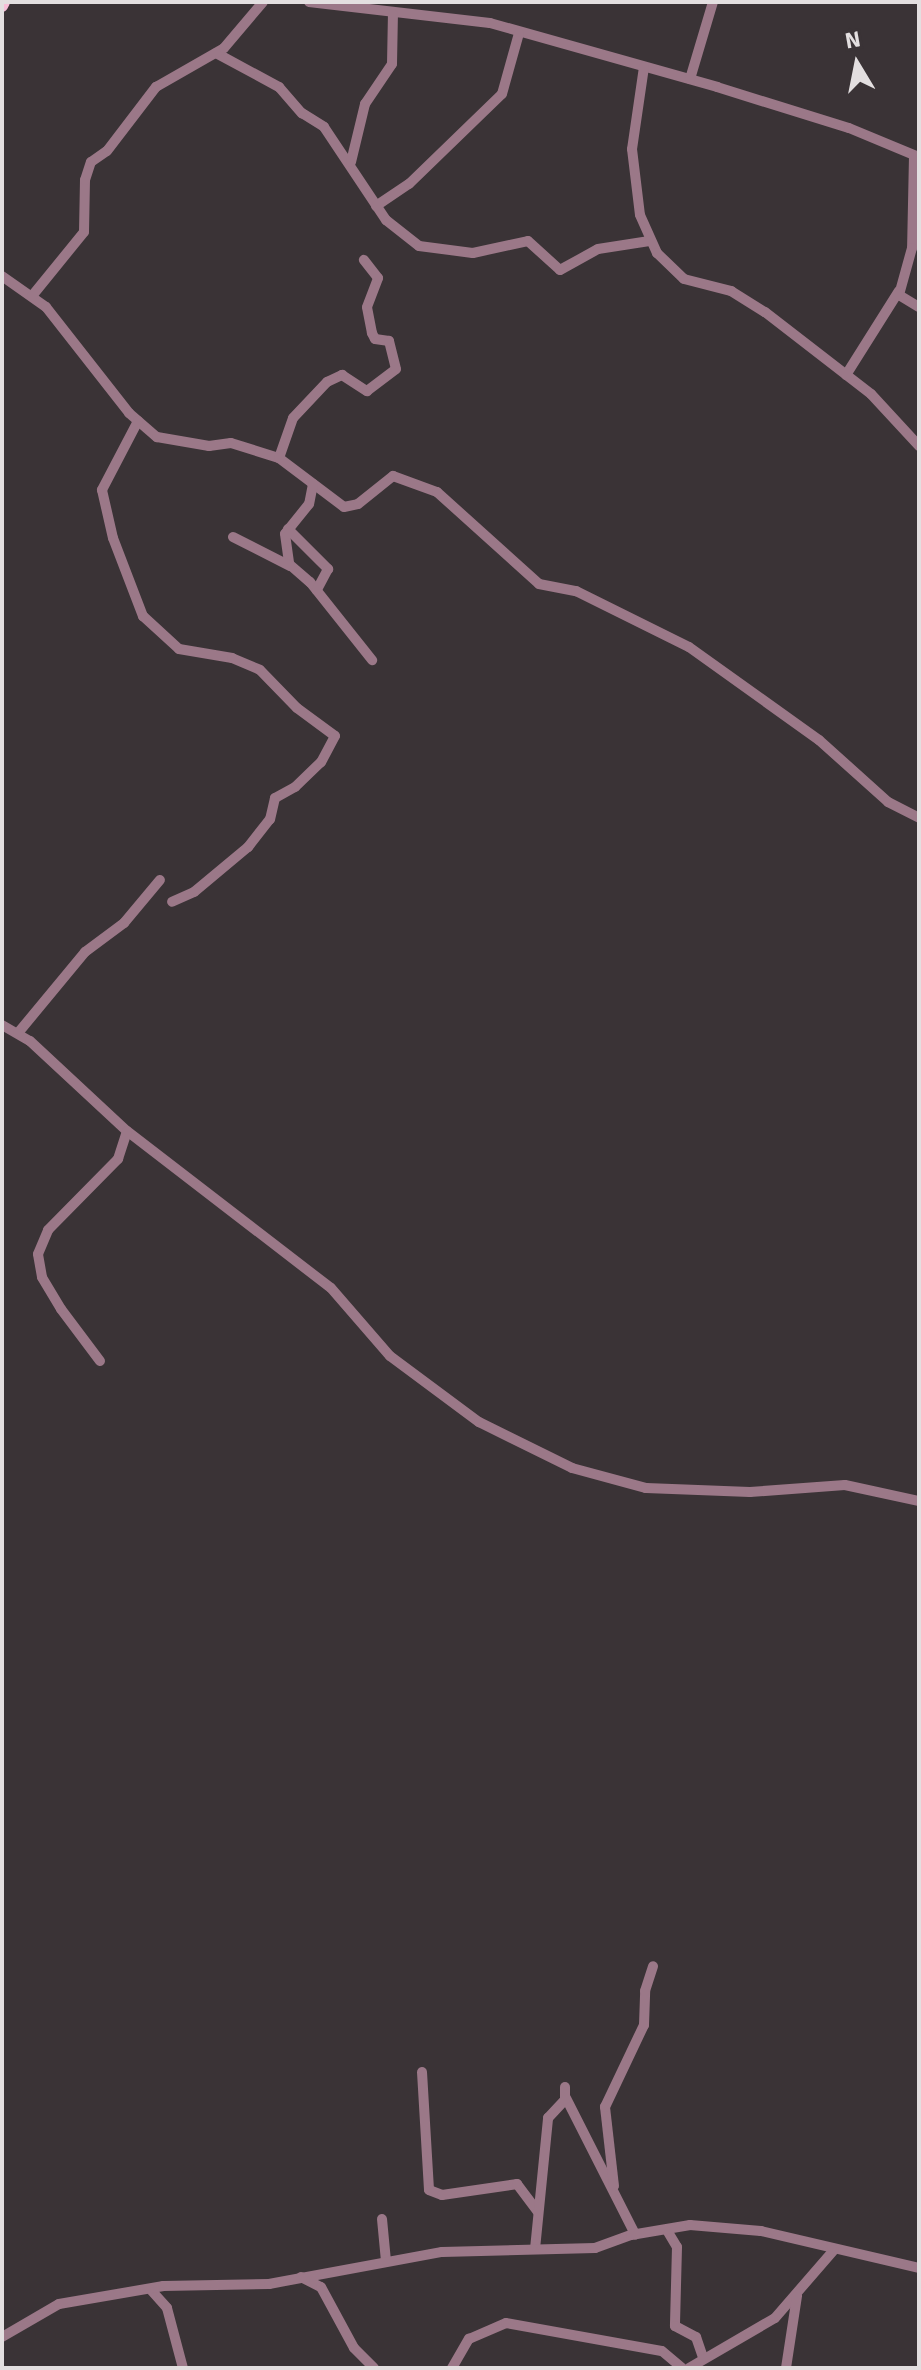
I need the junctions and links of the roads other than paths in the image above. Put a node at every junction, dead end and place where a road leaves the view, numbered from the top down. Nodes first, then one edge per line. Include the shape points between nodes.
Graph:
1 (263, 2) edge
2 (309, 2) edge
3 (713, 2) edge
4 (393, 14) junction
5 (519, 33) junction
6 (216, 53) junction
7 (644, 67) junction
8 (690, 79) junction
9 (916, 156) edge
10 (351, 162) junction
11 (376, 206) junction
12 (649, 241) junction
13 (364, 260) dead end
14 (2, 276) edge
15 (899, 291) junction
16 (32, 296) junction
17 (919, 307) edge
18 (846, 375) junction
19 (138, 421) junction
20 (919, 446) edge
21 (279, 458) junction
22 (313, 484) junction
23 (288, 529) junction
24 (233, 537) dead end
25 (290, 566) junction
26 (317, 590) junction
27 (372, 660) dead end
28 (919, 818) edge
29 (160, 880) dead end
30 (172, 902) dead end
31 (2, 1025) edge
32 (18, 1033) junction
33 (127, 1131) junction
34 (100, 1361) dead end
35 (919, 1501) edge
36 (653, 1966) dead end
37 (422, 2072) dead end
38 (614, 2186) junction
39 (537, 2211) junction
40 (382, 2219) dead end
41 (668, 2232) junction
42 (635, 2234) junction
43 (535, 2249) junction
44 (834, 2250) junction
45 (386, 2261) junction
46 (919, 2268) edge
47 (299, 2277) junction
48 (151, 2290) junction
49 (797, 2294) junction
50 (2, 2337) edge
51 (703, 2357) junction
52 (183, 2368) edge
53 (374, 2368) edge
54 (452, 2368) edge
55 (682, 2368) edge
56 (689, 2368) edge
57 (786, 2368) edge

1 - 6 street
2 - 4 street
3 - 8 street
4 - 5 street via 470,19
4 - 10 street via 392,64 365,104
5 - 7 street
5 - 11 street via 502,94 409,184
6 - 10 street via 281,88 302,113 324,127
6 - 16 street via 156,87 107,151 91,162 85,180 84,232
7 - 8 street
7 - 12 street via 632,149 640,215
8 - 9 street via 849,128
9 - 15 street via 912,248
10 - 11 street
11 - 12 street via 400,235 419,246 473,253 528,241 558,270 598,249
12 - 18 street via 676,275 731,291
13 - 21 street via 378,278 367,307 372,333 376,340 389,341 396,369 367,391 342,375 327,382 293,418
14 - 16 street
15 - 17 street via 902,299
15 - 18 street
16 - 19 street via 59,320
18 - 20 street
19 - 21 street via 160,439 209,446 231,443
19 - 30 street via 102,490 113,538 143,616 179,649 232,658 260,670 293,706 335,736 321,762 275,798 270,819 248,847 194,892
21 - 22 street
22 - 23 street via 309,504
22 - 28 street via 344,507 358,504 391,476 437,492 539,584 576,591 689,647 819,740 888,802
23 - 25 street
23 - 26 street via 328,569
24 - 25 street
25 - 26 street
26 - 27 street
29 - 32 street via 124,923 71,968
31 - 32 street
32 - 33 street
33 - 34 street via 118,1159 48,1230 38,1254 42,1277
33 - 35 street via 331,1288 361,1326 419,1381 479,1422 550,1458 660,1490 750,1492 845,1485
36 - 38 street via 645,1991 644,2025 605,2107
37 - 39 street via 429,2190 442,2195 517,2184
38 - 39 street via 565,2092 549,2115
38 - 42 street
39 - 43 street
40 - 45 street
41 - 42 street
41 - 44 street via 696,2225 748,2229
41 - 51 street via 677,2247 676,2328 696,2337
42 - 43 street via 600,2248
43 - 45 street via 442,2252
44 - 46 street
44 - 49 street
45 - 47 street
47 - 48 street via 269,2284 168,2285
47 - 53 street via 319,2285 354,2348
48 - 50 street via 59,2304
48 - 52 street via 167,2308
49 - 51 street via 775,2318
49 - 57 street
51 - 56 street
54 - 55 street via 469,2339 506,2323 662,2351

